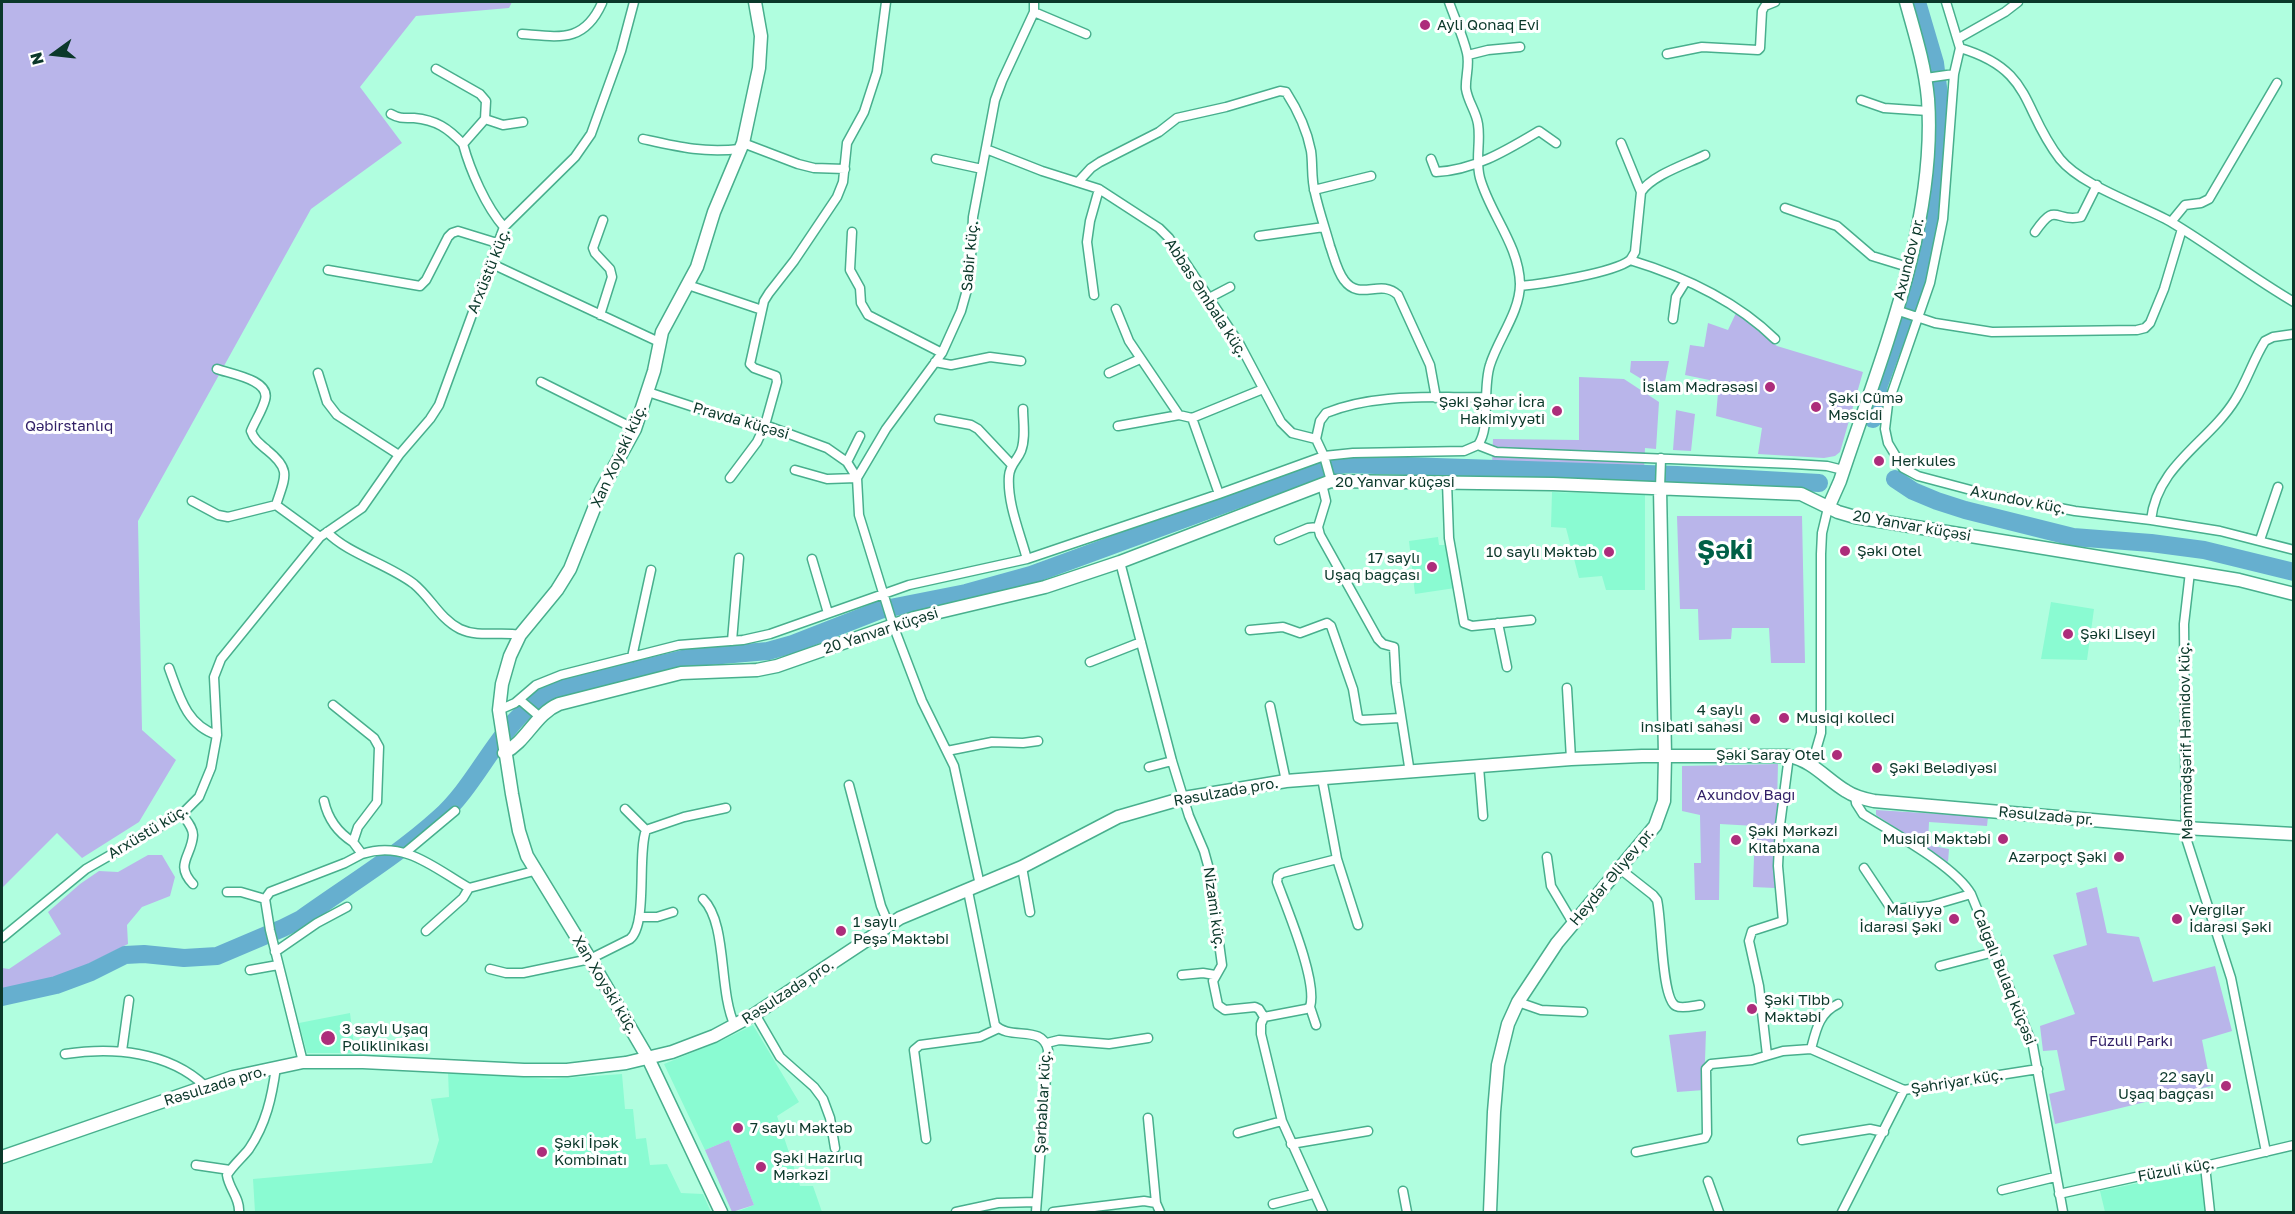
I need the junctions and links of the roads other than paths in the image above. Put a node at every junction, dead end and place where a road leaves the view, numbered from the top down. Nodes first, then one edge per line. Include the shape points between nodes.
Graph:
1 (605, 2) edge
2 (634, 2) edge
3 (755, 2) edge
4 (886, 2) edge
5 (1034, 2) edge
6 (1449, 2) edge
7 (1775, 2) edge
8 (1906, 2) edge
9 (1946, 2) edge
10 (2018, 2) edge
11 (1034, 12) junction
12 (522, 34) dead end
13 (1086, 34) dead end
14 (1959, 38) junction
15 (1520, 47) dead end
16 (1960, 48) junction
17 (1667, 54) dead end
18 (1468, 55) junction
19 (436, 69) dead end
20 (1949, 75) junction
21 (1927, 78) junction
22 (2277, 83) dead end
23 (1861, 100) dead end
24 (1928, 111) junction
25 (391, 114) dead end
26 (485, 119) junction
27 (523, 122) dead end
28 (643, 139) dead end
29 (1621, 142) dead end
30 (1556, 143) dead end
31 (463, 144) junction
32 (742, 146) junction
33 (986, 148) junction
34 (1705, 155) dead end
35 (936, 159) dead end
36 (1431, 159) dead end
37 (1478, 164) junction
38 (845, 169) junction
39 (982, 169) junction
40 (1371, 176) dead end
41 (1079, 181) junction
42 (2097, 185) junction
43 (1099, 189) junction
44 (1314, 190) junction
45 (1641, 192) junction
46 (1785, 208) dead end
47 (603, 220) dead end
48 (2171, 222) junction
49 (504, 227) junction
50 (1324, 227) junction
51 (2182, 229) junction
52 (852, 232) dead end
53 (2035, 232) dead end
54 (1259, 236) dead end
55 (497, 243) junction
56 (1630, 260) junction
57 (490, 263) junction
58 (1908, 267) junction
59 (328, 270) dead end
60 (1686, 281) junction
61 (688, 285) junction
62 (1520, 286) junction
63 (1230, 287) dead end
64 (1094, 295) dead end
65 (1209, 298) junction
66 (2294, 302) edge
67 (1116, 309) dead end
68 (762, 310) junction
69 (1898, 310) junction
70 (600, 315) junction
71 (1915, 317) junction
72 (1673, 319) dead end
73 (2294, 334) edge
74 (1774, 339) dead end
75 (659, 342) junction
76 (942, 353) junction
77 (1140, 359) junction
78 (1021, 361) dead end
79 (935, 362) junction
80 (217, 369) dead end
81 (318, 373) dead end
82 (1109, 373) dead end
83 (541, 382) dead end
84 (1263, 389) junction
85 (648, 392) junction
86 (1485, 397) junction
87 (1436, 398) junction
88 (1023, 409) dead end
89 (1179, 415) junction
90 (1192, 418) junction
91 (939, 419) dead end
92 (765, 425) junction
93 (1118, 426) dead end
94 (635, 429) junction
95 (860, 435) dead end
96 (1316, 439) junction
97 (1478, 445) junction
98 (399, 455) junction
99 (1324, 456) junction
100 (847, 462) junction
101 (1661, 462) junction
102 (1011, 464) junction
103 (795, 470) dead end
104 (1843, 470) junction
105 (730, 478) dead end
106 (857, 478) junction
107 (1326, 482) junction
108 (1447, 482) junction
109 (1660, 484) junction
110 (2278, 488) dead end
111 (1219, 494) junction
112 (192, 501) dead end
113 (276, 506) junction
114 (1828, 508) junction
115 (2151, 520) junction
116 (1318, 527) junction
117 (323, 534) junction
118 (1279, 540) dead end
119 (2260, 540) junction
120 (2294, 550) edge
121 (739, 558) dead end
122 (812, 559) dead end
123 (1027, 559) junction
124 (1120, 562) junction
125 (651, 570) dead end
126 (2190, 572) junction
127 (883, 594) junction
128 (2294, 594) edge
129 (828, 613) junction
130 (1531, 620) dead end
131 (1498, 623) junction
132 (893, 625) junction
133 (1250, 630) dead end
134 (520, 635) junction
135 (732, 640) junction
136 (1142, 642) junction
137 (632, 657) junction
138 (1090, 662) dead end
139 (1507, 667) dead end
140 (169, 668) dead end
141 (1567, 688) dead end
142 (521, 701) junction
143 (333, 705) dead end
144 (1270, 706) dead end
145 (499, 710) junction
146 (538, 715) junction
147 (1400, 718) junction
148 (217, 735) junction
149 (1038, 741) dead end
150 (504, 751) junction
151 (947, 751) junction
152 (1665, 756) junction
153 (1789, 756) junction
154 (1571, 759) junction
155 (1172, 761) junction
156 (1810, 764) junction
157 (1149, 767) dead end
158 (1479, 767) junction
159 (1410, 773) junction
160 (1322, 778) junction
161 (1286, 781) junction
162 (849, 785) dead end
163 (1856, 796) junction
164 (1184, 798) junction
165 (324, 801) dead end
166 (726, 808) dead end
167 (625, 809) dead end
168 (455, 811) dead end
169 (182, 814) junction
170 (1483, 816) dead end
171 (2184, 828) junction
172 (646, 830) junction
173 (2294, 834) edge
174 (353, 842) junction
175 (406, 852) junction
176 (362, 854) junction
177 (1547, 857) dead end
178 (1337, 859) junction
179 (1022, 867) junction
180 (1864, 868) dead end
181 (1620, 869) junction
182 (534, 871) junction
183 (193, 884) dead end
184 (469, 888) junction
185 (974, 888) junction
186 (227, 892) dead end
187 (1971, 894) junction
188 (266, 899) junction
189 (703, 899) dead end
190 (347, 907) dead end
191 (673, 912) dead end
192 (1030, 912) dead end
193 (639, 917) junction
194 (1573, 923) junction
195 (889, 925) junction
196 (1358, 925) dead end
197 (426, 931) dead end
198 (2, 938) edge
199 (275, 952) junction
200 (1994, 952) junction
201 (591, 959) junction
202 (278, 965) junction
203 (1940, 966) dead end
204 (490, 969) dead end
205 (250, 970) dead end
206 (1182, 975) dead end
207 (1215, 975) junction
208 (129, 1000) dead end
209 (1518, 1002) junction
210 (1838, 1004) dead end
211 (1700, 1005) dead end
212 (1310, 1007) junction
213 (1583, 1012) dead end
214 (755, 1014) junction
215 (1264, 1017) junction
216 (1316, 1025) dead end
217 (735, 1026) junction
218 (998, 1029) junction
219 (1148, 1038) dead end
220 (1047, 1043) junction
221 (1811, 1049) junction
222 (122, 1051) junction
223 (65, 1054) dead end
224 (1767, 1055) junction
225 (648, 1058) junction
226 (303, 1062) junction
227 (276, 1067) junction
228 (2038, 1069) junction
229 (205, 1086) junction
230 (1905, 1090) junction
231 (1148, 1118) dead end
232 (1282, 1121) junction
233 (1368, 1131) dead end
234 (1884, 1132) junction
235 (1238, 1133) dead end
236 (926, 1139) dead end
237 (1802, 1140) dead end
238 (1292, 1144) junction
239 (2294, 1145) edge
240 (835, 1148) dead end
241 (1636, 1152) dead end
242 (2266, 1152) junction
243 (2, 1157) edge
244 (196, 1165) dead end
245 (2205, 1166) junction
246 (230, 1170) junction
247 (2055, 1177) junction
248 (1708, 1181) dead end
249 (2002, 1190) dead end
250 (1403, 1191) dead end
251 (1313, 1194) junction
252 (2059, 1194) junction
253 (1036, 1202) junction
254 (1156, 1203) junction
255 (1273, 1204) dead end
256 (239, 1212) edge
257 (721, 1212) edge
258 (956, 1212) edge
259 (1036, 1212) edge
260 (1053, 1212) edge
261 (1160, 1212) edge
262 (1323, 1212) edge
263 (1407, 1212) edge
264 (1490, 1212) edge
265 (1719, 1212) edge
266 (1842, 1212) edge
267 (2063, 1212) edge
268 (2210, 1212) edge

1 - 12 street via 595,19 570,36
2 - 49 street, Arxüstü küç. via 591,134 575,158
3 - 32 street, Xan Xoyski küç. via 761,36 759,68
4 - 38 street via 876,72 864,112 847,143
5 - 11 street, Sabir küç.
6 - 18 street
7 - 17 street via 1762,10 1758,50 1702,47
8 - 21 street, Axundov pr.
9 - 14 street, Axundov küç.
10 - 14 street
11 - 13 street
11 - 33 street, Sabir küç. via 1002,81
14 - 16 street, Axundov küç.
15 - 18 street
16 - 20 street, Axundov küç.
16 - 42 street via 1979,53 2003,67 2017,82 2061,159 2075,173
18 - 37 street via 1466,87 1478,120
19 - 26 street via 480,94 486,101
20 - 21 street
20 - 71 street, Axundov küç. via 1943,219 1932,276
21 - 24 street, Axundov pr.
22 - 48 street via 2209,200 2185,205
23 - 24 street via 1884,108
24 - 58 street, Axundov pr. via 1924,196
25 - 31 street via 400,119 435,121
26 - 27 street via 504,125
26 - 31 street
28 - 32 street via 715,152
29 - 45 street
30 - 37 street via 1539,131
31 - 49 street via 483,192
32 - 38 street via 814,168
32 - 61 street, Xan Xoyski küç.
33 - 39 street, Sabir küç.
33 - 41 street, Abbas Əmbala küç.
34 - 45 street via 1672,170
35 - 39 street
36 - 37 street via 1436,172
37 - 62 street via 1485,193 1514,256
38 - 68 street via 837,197 769,292
39 - 76 street, Sabir küç. via 973,217 968,295
40 - 44 street
41 - 43 street, Abbas Əmbala küç.
41 - 44 street via 1100,162 1159,132 1177,118 1280,90 1286,92 1294,105 1308,138
42 - 48 street
42 - 53 street via 2081,218 2051,214
43 - 64 street via 1087,242
43 - 65 street, Abbas Əmbala küç. via 1159,228
44 - 50 street
45 - 56 street via 1635,252
46 - 58 street via 1837,226 1872,256
47 - 70 street via 593,248 612,277
48 - 51 street
49 - 55 street, Arxüstü küç.
50 - 54 street
50 - 87 street via 1345,281 1365,291 1384,288 1398,295 1430,364
51 - 66 street
51 - 71 street via 2164,289 2145,328 1992,332
52 - 76 street via 850,270 868,315
55 - 57 street, Arxüstü küç.
55 - 59 street via 458,231 452,233 420,286
56 - 60 street
56 - 62 street via 1556,282
57 - 70 street
57 - 98 street, Arxüstü küç. via 439,405
58 - 69 street, Axundov pr.
60 - 72 street via 1676,297
60 - 74 street via 1759,323
61 - 68 street
61 - 75 street, Xan Xoyski küç.
62 - 86 street via 1490,365
63 - 65 street
65 - 84 street, Abbas Əmbala küç.
67 - 77 street
68 - 92 street via 750,364 777,379
69 - 71 street
69 - 104 street, Axundov pr.
70 - 75 street
71 - 115 street, Axundov küç. via 1885,420 1888,443 1903,468 1935,482 1982,493 2075,511
73 - 115 street via 2265,341 2236,399 2166,478
75 - 85 street, Xan Xoyski küç.
76 - 79 street, Sabir küç.
77 - 82 street
77 - 89 street
78 - 79 street via 990,357 951,365
79 - 106 street, Sabir küç. via 886,429
80 - 113 street via 264,388 266,398 251,431 254,440 284,467
81 - 98 street via 327,402 337,415
83 - 94 street
84 - 90 street
84 - 96 street, Abbas Əmbala küç. via 1286,429
85 - 92 street, Pravda küçəsi via 718,415
85 - 94 street, Xan Xoyski küç.
86 - 87 street
86 - 97 street via 1485,430
87 - 96 street via 1374,401 1326,413
88 - 102 street via 1024,443
89 - 90 street
89 - 93 street
90 - 111 street
91 - 102 street via 978,429
92 - 100 street, Pravda küçəsi via 827,448
92 - 105 street
94 - 134 street, Xan Xoyski küç. via 601,491 570,569
95 - 100 street
96 - 99 street
97 - 99 street via 1464,451
97 - 101 street via 1496,452
98 - 117 street, Arxüstü küç. via 362,508
99 - 107 street
99 - 111 street
100 - 106 street, Pravda küçəsi
101 - 104 street via 1816,465
101 - 109 street
102 - 123 street via 1011,501
103 - 106 street via 827,479
104 - 114 street, Axundov pr.
106 - 127 street via 859,515
107 - 108 street, 20 Yanvar küçəsi
107 - 116 street via 1326,501
107 - 124 street, 20 Yanvar küçəsi
108 - 109 street, 20 Yanvar küçəsi
108 - 131 street via 1449,538 1464,622 1472,626
109 - 114 street, 20 Yanvar küçəsi via 1801,495
109 - 152 street, Heydər Əliyev pr.
110 - 119 street
111 - 123 street
112 - 113 street via 228,517
113 - 117 street
114 - 126 street, 20 Yanvar küçəsi via 1855,517
114 - 156 street via 1822,544 1821,733
115 - 119 street, Axundov küç.
116 - 118 street
116 - 147 street via 1378,639 1394,646
117 - 134 street via 415,585 461,629
117 - 148 street, Arxüstü küç. via 220,659 214,677
119 - 120 street, Axundov küç.
121 - 135 street
122 - 129 street
123 - 127 street
124 - 132 street, 20 Yanvar küçəsi via 1033,591
124 - 136 street, Nizami küç.
125 - 137 street
126 - 128 street, 20 Yanvar küçəsi
126 - 171 street, Məmmədşərif Həmidov küç. via 2184,624
127 - 129 street
127 - 132 street
129 - 135 street via 770,634
130 - 131 street
131 - 139 street
132 - 146 street, 20 Yanvar küçəsi via 777,666 681,673 559,704
132 - 151 street via 922,701
133 - 147 street via 1283,627 1300,633 1327,623 1353,689 1358,718
134 - 145 street, Xan Xoyski küç. via 504,675
135 - 137 street via 679,645
136 - 138 street
136 - 155 street, Nizami küç.
137 - 142 street via 543,681
140 - 148 street via 186,711 198,726
141 - 154 street
142 - 145 street
142 - 146 street
143 - 174 street via 374,738 379,747 377,802 358,827
144 - 161 street
145 - 150 street, Xan Xoyski küç.
146 - 150 street, 20 Yanvar küçəsi via 518,744
147 - 159 street
148 - 169 street, Arxüstü küç. via 207,783
149 - 151 street via 992,742
150 - 182 street, Xan Xoyski küç. via 519,831
151 - 185 street via 959,785
152 - 153 street, Rəsulzadə pro.
152 - 154 street, Rəsulzadə pro.
152 - 181 street, Heydər Əliyev pr. via 1661,814 1648,837
153 - 156 street, Rəsulzadə pr.
153 - 224 street via 1778,866 1783,921 1752,931 1749,941 1760,986
154 - 158 street, Rəsulzadə pro.
155 - 157 street
155 - 164 street, Nizami küç.
156 - 163 street, Rəsulzadə pr.
158 - 159 street, Rəsulzadə pro.
158 - 170 street
159 - 160 street, Rəsulzadə pro.
160 - 161 street, Rəsulzadə pro.
160 - 178 street
161 - 164 street, Rəsulzadə pro.
162 - 195 street
163 - 171 street, Rəsulzadə pr. via 1874,801
163 - 187 street, Calğalı Bulaq küçəsi via 1863,814 1950,871
164 - 179 street, Rəsulzadə pro. via 1118,817
164 - 207 street, Nizami küç. via 1209,869 1221,965
165 - 174 street via 328,817
166 - 172 street
167 - 172 street
168 - 175 street
169 - 183 street via 193,836 183,867
169 - 198 street, Arxüstü küç. via 86,869
171 - 173 street, Rəsulzadə pr.
171 - 242 street, Məmmədşərif Həmidov küç. via 2231,978
172 - 193 street
174 - 176 street
175 - 176 street via 385,849
175 - 184 street
176 - 188 street via 270,892
177 - 194 street via 1551,886
178 - 196 street
178 - 212 street via 1278,876 1312,990
179 - 185 street, Rəsulzadə pro.
179 - 192 street
180 - 187 street via 1895,909 1930,906
181 - 194 street, Heydər Əliyev pr.
181 - 211 street via 1657,900 1671,1001 1680,1007
182 - 184 street
182 - 201 street, Xan Xoyski küç.
184 - 197 street
185 - 195 street, Rəsulzadə pro.
185 - 218 street via 991,1015
186 - 188 street
187 - 200 street, Calğalı Bulaq küçəsi
188 - 199 street
189 - 217 street via 715,923 727,1006
190 - 199 street via 317,922
191 - 193 street
193 - 201 street via 634,935
194 - 209 street, Heydər Əliyev pr.
195 - 214 street, Rəsulzadə pro.
199 - 202 street
200 - 203 street
200 - 228 street, Calğalı Bulaq küçəsi
201 - 204 street via 523,974
201 - 225 street, Xan Xoyski küç.
202 - 205 street
202 - 226 street
206 - 207 street
207 - 215 street, Nizami küç. via 1220,1008 1255,1007
208 - 222 street
209 - 213 street via 1541,1010
209 - 264 street, Heydər Əliyev pr. via 1505,1031 1498,1065
210 - 221 street via 1825,1012 1818,1023
212 - 215 street
212 - 216 street
214 - 217 street, Rəsulzadə pro.
214 - 240 street via 780,1057 823,1099
215 - 232 street via 1261,1034
217 - 225 street, Rəsulzadə pro. via 695,1044
218 - 220 street, Şərbablar küç. via 1040,1036
218 - 236 street via 980,1037 920,1045 914,1050
219 - 220 street via 1109,1044 1059,1040
220 - 253 street, Şərbablar küç.
221 - 224 street
221 - 230 street
222 - 223 street
222 - 229 street via 179,1067
224 - 241 street via 1708,1065 1705,1138
225 - 226 street, Rəsulzadə pro. via 544,1070
225 - 257 street, Xan Xoyski küç.
226 - 227 street, Rəsulzadə pro.
227 - 229 street, Rəsulzadə pro.
227 - 246 street via 271,1102 262,1125 248,1150
228 - 230 street, Şəhriyar küç.
228 - 247 street, Calğalı Bulaq küçəsi
229 - 243 street, Rəsulzadə pro.
230 - 234 street, Şəhriyar küç.
231 - 254 street
232 - 235 street
232 - 238 street
233 - 238 street
234 - 237 street via 1870,1129
234 - 266 street, Şəhriyar küç.
238 - 251 street
239 - 242 street, Füzuli küç.
242 - 245 street, Füzuli küç.
244 - 246 street
245 - 252 street, Füzuli küç.
245 - 268 street
246 - 256 street via 228,1182
247 - 249 street
247 - 252 street, Calğalı Bulaq küçəsi
248 - 265 street
250 - 263 street
251 - 255 street
251 - 262 street
252 - 267 street, Calğalı Bulaq küçəsi
253 - 258 street via 998,1203
253 - 259 street, Şərbablar küç.
254 - 260 street
254 - 261 street

